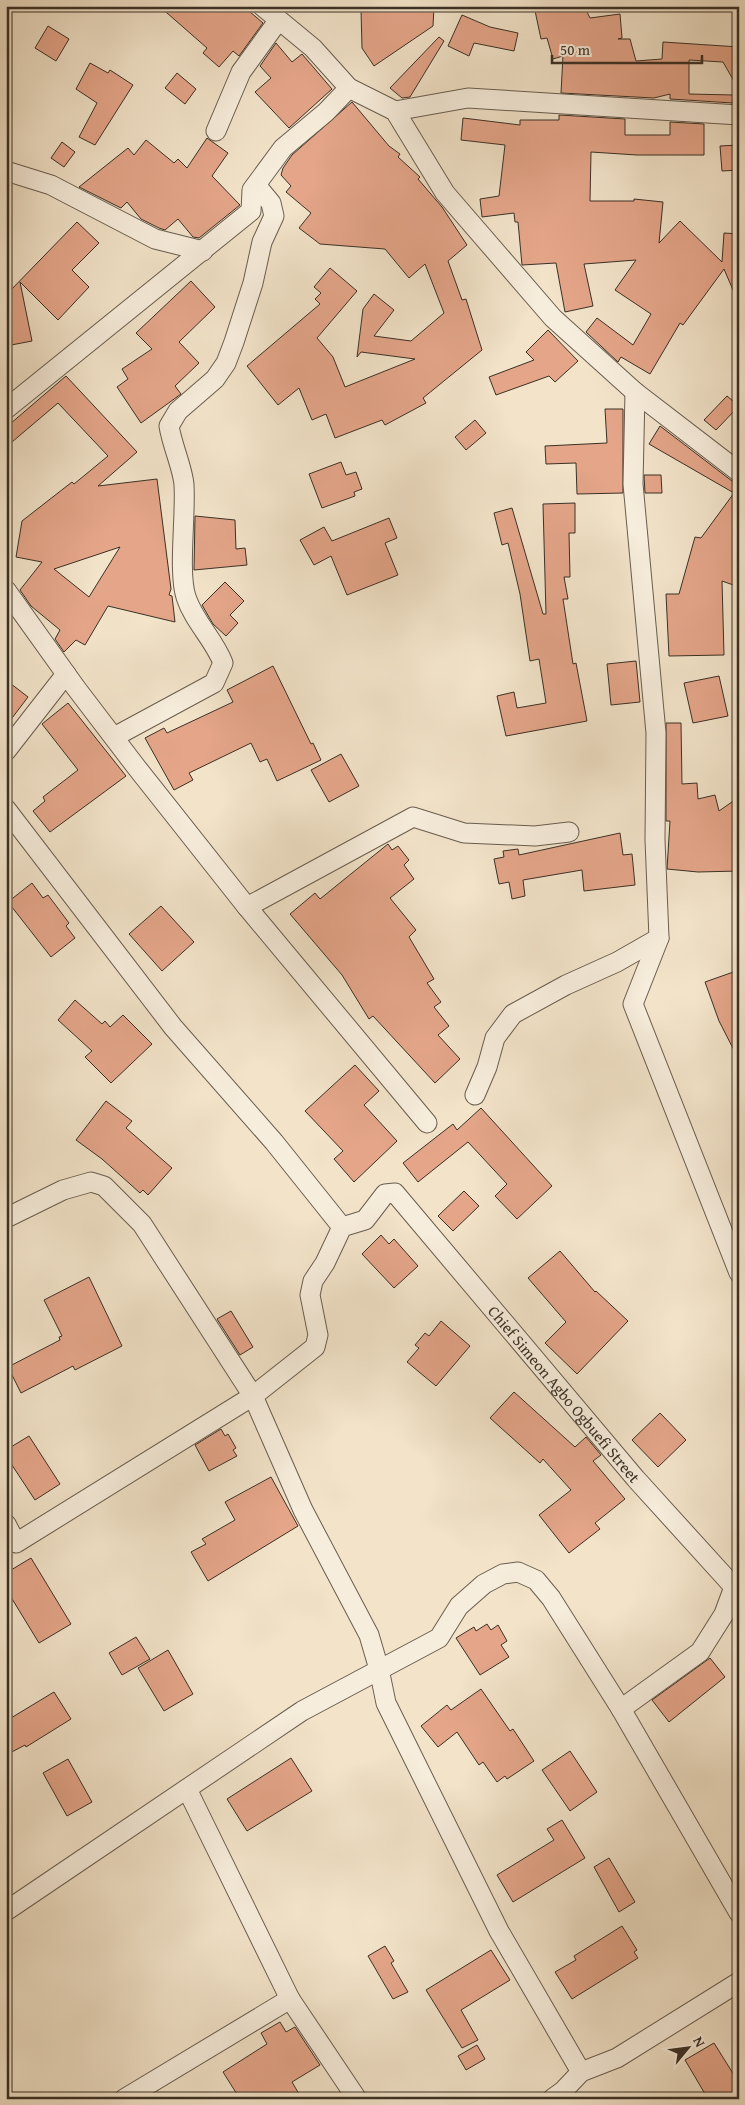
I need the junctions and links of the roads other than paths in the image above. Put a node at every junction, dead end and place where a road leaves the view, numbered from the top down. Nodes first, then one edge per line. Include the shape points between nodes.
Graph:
1 (262, 6) edge
2 (278, 21) junction
3 (349, 88) junction
4 (396, 111) junction
5 (739, 116) edge
6 (216, 131) dead end
7 (6, 171) edge
8 (256, 185) junction
9 (203, 251) junction
10 (635, 392) junction
11 (6, 409) edge
12 (739, 472) edge
13 (6, 590) edge
14 (66, 674) junction
15 (114, 737) junction
16 (6, 751) edge
17 (6, 809) edge
18 (569, 832) dead end
19 (248, 907) junction
20 (659, 938) junction
21 (475, 1095) dead end
22 (427, 1123) dead end
23 (6, 1218) edge
24 (342, 1227) junction
25 (739, 1273) edge
26 (254, 1396) junction
27 (6, 1524) edge
28 (736, 1587) edge
29 (379, 1669) junction
30 (622, 1709) junction
31 (187, 1789) junction
32 (6, 1911) edge
33 (739, 1913) edge
34 (739, 1982) edge
35 (290, 1999) junction
36 (581, 2072) junction
37 (124, 2099) edge
38 (357, 2099) edge
39 (552, 2099) edge

1 - 2 street
2 - 3 street via 313,48
2 - 6 street via 241,72
3 - 4 street
3 - 8 street via 283,148
4 - 5 street via 468,98
4 - 10 street via 445,193 553,318
7 - 9 street via 51,184 154,239
8 - 9 street via 252,190 251,211
8 - 15 street via 271,203 274,216 262,242 234,342 215,380 178,411 169,426 184,483 186,595 197,621 217,646 223,663 214,683
9 - 11 street
10 - 12 street
10 - 20 street via 633,484 656,733 655,840
13 - 14 street
14 - 15 street
14 - 16 street
15 - 19 street
17 - 24 street via 173,1027 274,1142
18 - 19 street via 535,836 464,832 413,817
19 - 22 street
20 - 21 street via 513,1014 495,1038
20 - 25 street via 633,1004
23 - 26 street via 63,1190 90,1182 104,1186 142,1224
24 - 26 street via 313,1281 310,1295 318,1336 315,1347
24 - 28 street, Chief Simeon Agbo Ogbuefi Street via 365,1220 385,1194 395,1193 636,1479
26 - 27 street via 16,1543
26 - 29 street via 303,1510 369,1635
28 - 30 street via 724,1614 700,1652
29 - 30 street via 439,1638 459,1606 484,1584 503,1574 518,1572 536,1580 551,1598
29 - 31 street via 302,1711
29 - 36 street via 386,1703 432,1798 499,1931
30 - 33 street
31 - 32 street
31 - 35 street
34 - 36 street via 617,2058
35 - 37 street
35 - 38 street
36 - 39 street

